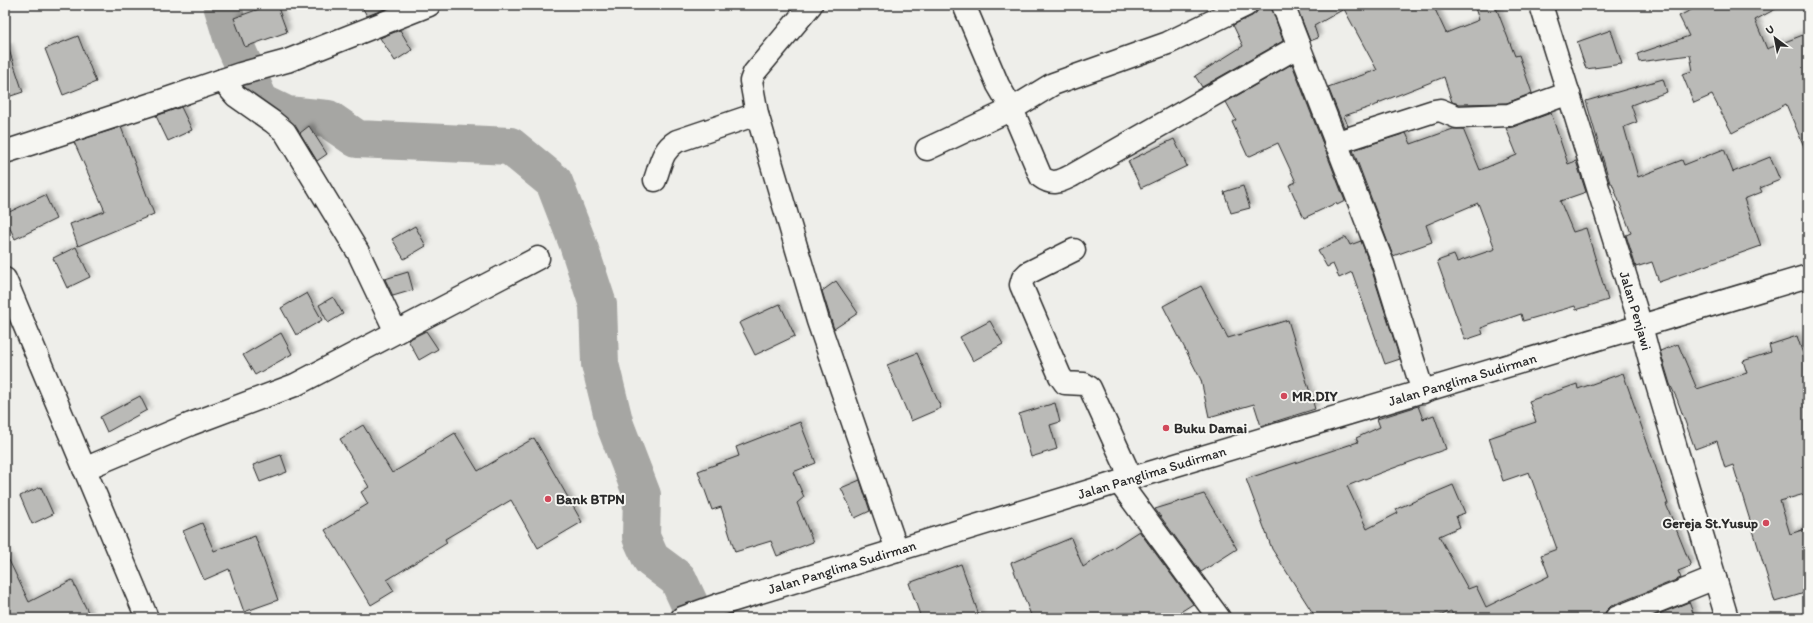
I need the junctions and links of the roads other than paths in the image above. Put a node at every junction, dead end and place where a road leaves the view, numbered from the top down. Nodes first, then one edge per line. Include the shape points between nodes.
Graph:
1 (429, 5) edge
2 (811, 5) edge
3 (964, 5) edge
4 (1246, 5) edge
5 (1283, 5) edge
6 (1541, 5) edge
7 (1299, 46) junction
8 (231, 77) junction
9 (1569, 93) junction
10 (1012, 109) junction
11 (758, 114) junction
12 (1335, 142) junction
13 (927, 149) dead end
14 (5, 152) edge
15 (655, 180) dead end
16 (1074, 250) dead end
17 (538, 258) dead end
18 (1808, 276) edge
19 (5, 279) edge
20 (1641, 326) junction
21 (396, 332) junction
22 (1423, 392) junction
23 (84, 469) junction
24 (1125, 480) junction
25 (897, 550) junction
26 (1715, 578) junction
27 (147, 618) edge
28 (682, 618) edge
29 (1219, 618) edge
30 (1616, 618) edge
31 (1727, 618) edge

1 - 8 street via 287,61
2 - 11 street via 754,73 751,81
3 - 10 street via 998,85
4 - 10 street via 1168,43 1053,84
5 - 7 street
6 - 9 street, Jalan Penjawi
7 - 10 street via 1073,175 1054,183 1042,177
7 - 12 street
8 - 14 street
8 - 21 street via 236,96 285,132 358,252
9 - 12 street via 1509,115 1457,117 1434,110
9 - 20 street, Jalan Penjawi
10 - 13 street
11 - 15 street via 670,145 665,151
11 - 25 street via 818,321
12 - 22 street via 1383,264
16 - 24 street via 1028,273 1021,285 1060,376 1065,383 1084,384 1090,388
17 - 21 street
18 - 20 street, Jalan Panglima Sudirman
19 - 23 street
20 - 22 street, Jalan Panglima Sudirman
20 - 26 street, Jalan Penjawi
21 - 23 street via 295,385 191,424
22 - 24 street, Jalan Panglima Sudirman
23 - 27 street
24 - 25 street, Jalan Panglima Sudirman
24 - 29 street
25 - 28 street, Jalan Panglima Sudirman
26 - 30 street
26 - 31 street, Jalan Penjawi

